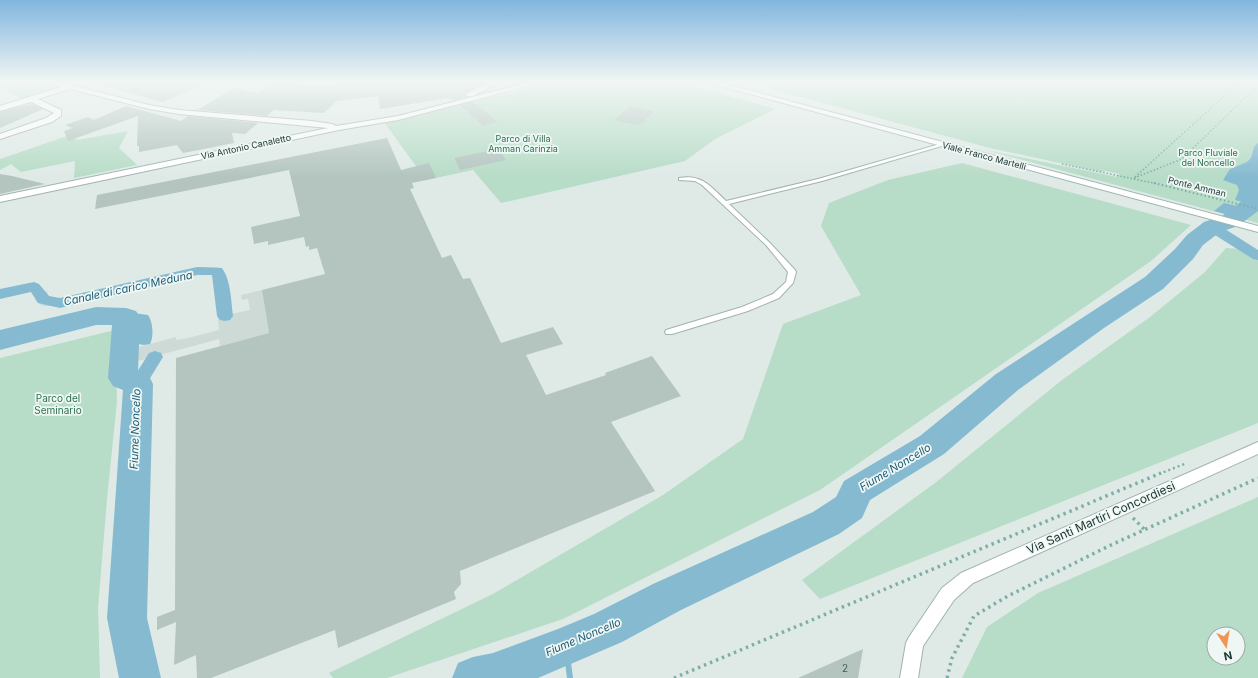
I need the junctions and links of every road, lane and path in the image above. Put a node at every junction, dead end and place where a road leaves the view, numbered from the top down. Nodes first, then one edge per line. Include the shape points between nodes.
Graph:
1 (58, 114) edge
2 (199, 114) edge
3 (416, 114) edge
4 (827, 114) edge
5 (1205, 114) edge
6 (1228, 114) edge
7 (339, 128) junction
8 (0, 137) edge
9 (942, 145) junction
10 (1134, 178) junction
11 (681, 179) dead end
12 (0, 199) edge
13 (724, 202) junction
14 (1258, 209) edge
15 (1258, 229) edge
16 (669, 332) dead end
17 (1258, 448) edge
18 (1195, 460) dead end
19 (1258, 478) edge
20 (674, 678) edge
21 (909, 678) edge
22 (947, 678) edge

1 - 8 street via 49,120
2 - 7 street via 312,123
3 - 7 street, Via Antonio Canaletto
4 - 9 street, Viale Franco Martelli
5 - 10 path
6 - 10 path via 1182,159
7 - 12 street, Via Antonio Canaletto
9 - 13 lane via 820,180
9 - 15 street, Viale Franco Martelli
10 - 14 path, Ponte Amman
11 - 13 lane via 696,179
13 - 16 lane via 768,244 792,272 789,283 776,296 764,302
17 - 21 street, Via Santi Martiri Concordiesi via 967,578 948,594 915,643
18 - 20 path
19 - 22 path via 1015,592 974,616 952,658

